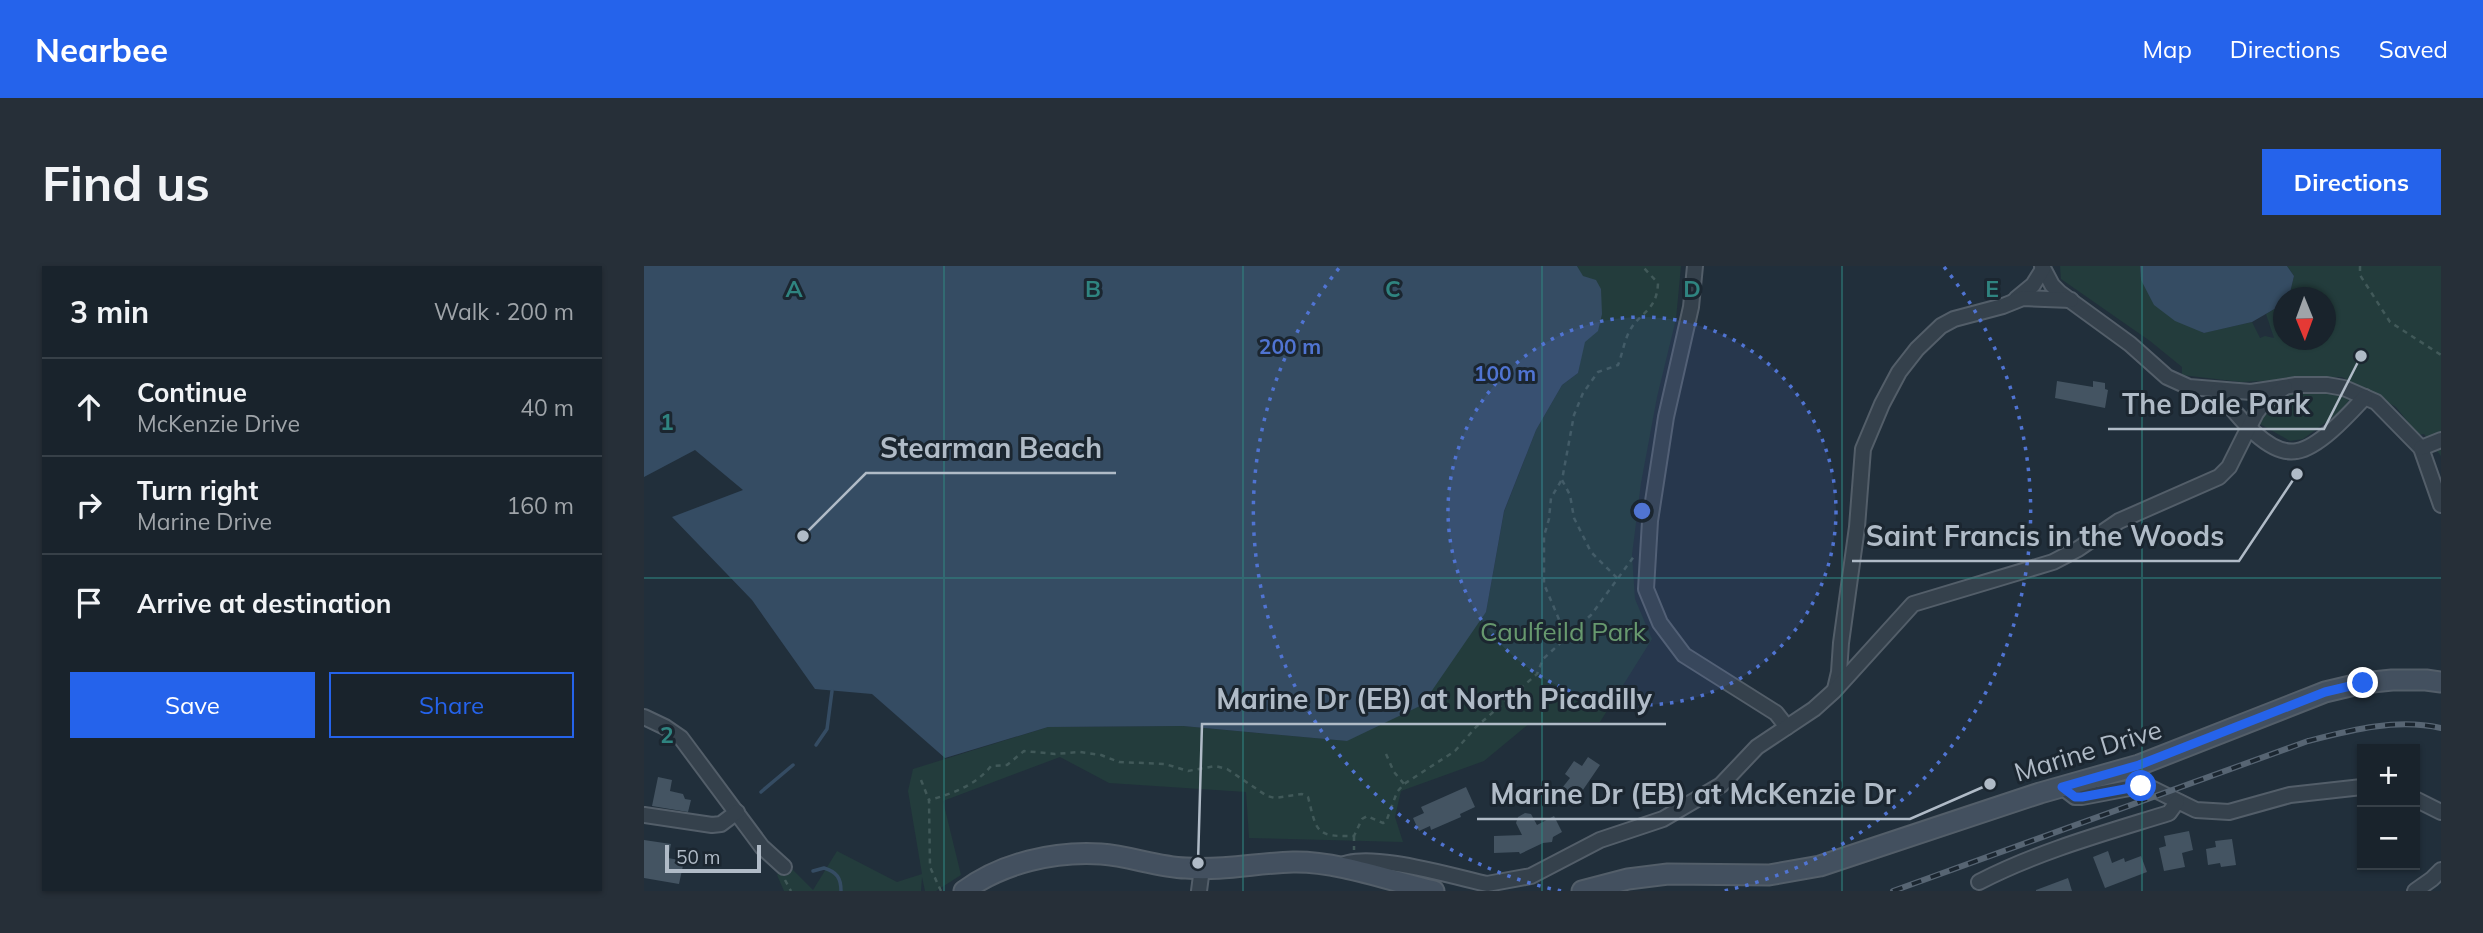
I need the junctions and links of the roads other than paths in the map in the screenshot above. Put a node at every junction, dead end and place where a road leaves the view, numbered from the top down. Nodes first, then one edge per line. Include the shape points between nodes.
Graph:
1 (1695, 266) edge
2 (2043, 268) edge
3 (2015, 300) junction
4 (2071, 300) junction
5 (2285, 387) junction
6 (2218, 391) junction
7 (2365, 397) junction
8 (2248, 428) junction
9 (2441, 440) edge
10 (2421, 449) junction
11 (2441, 505) edge
12 (2441, 682) edge
13 (1834, 691) junction
14 (644, 717) edge
15 (1787, 727) junction
16 (2062, 787) junction
17 (2357, 787) edge
18 (2177, 802) junction
19 (2420, 802) edge
20 (737, 812) junction
21 (2441, 812) edge
22 (644, 815) edge
23 (783, 867) dead end
24 (1202, 868) junction
25 (1337, 868) junction
26 (2441, 870) edge
27 (1979, 882) dead end
28 (964, 891) edge
29 (1199, 891) edge
30 (1434, 891) edge
31 (1582, 891) edge
32 (2415, 891) edge

1 - 15 street via 1691,307 1666,417 1647,546 1646,589 1654,612 1684,655 1776,713
2 - 3 street via 2033,285
2 - 4 street via 2052,285
3 - 4 street
3 - 13 street via 1941,326 1899,372 1882,404 1864,449
4 - 6 street via 2168,377 2189,387
5 - 6 street via 2251,393
5 - 7 street via 2327,385
5 - 8 street via 2262,405
6 - 8 street
7 - 8 street via 2332,430 2296,452 2280,449
7 - 10 street via 2386,411
8 - 13 street via 2229,467 2219,477 2119,521 2053,562 1913,604
9 - 10 street
10 - 11 street
12 - 16 main road, Marine Drive via 2392,680 2325,692 2139,765
13 - 15 street
14 - 20 street via 681,738
15 - 25 street via 1697,800 1521,879 1487,884 1363,860
16 - 18 street via 2075,797 2149,787
16 - 31 main road, Marine Drive via 1799,870 1769,875 1668,874
17 - 18 street via 2290,794 2229,812 2196,810
18 - 27 street via 2169,813 2073,843
19 - 21 street
20 - 22 street via 712,825
20 - 23 street
24 - 25 main road via 1294,862
24 - 28 main road via 1101,854 1055,856 1016,864
24 - 29 street
25 - 30 main road
26 - 32 street

